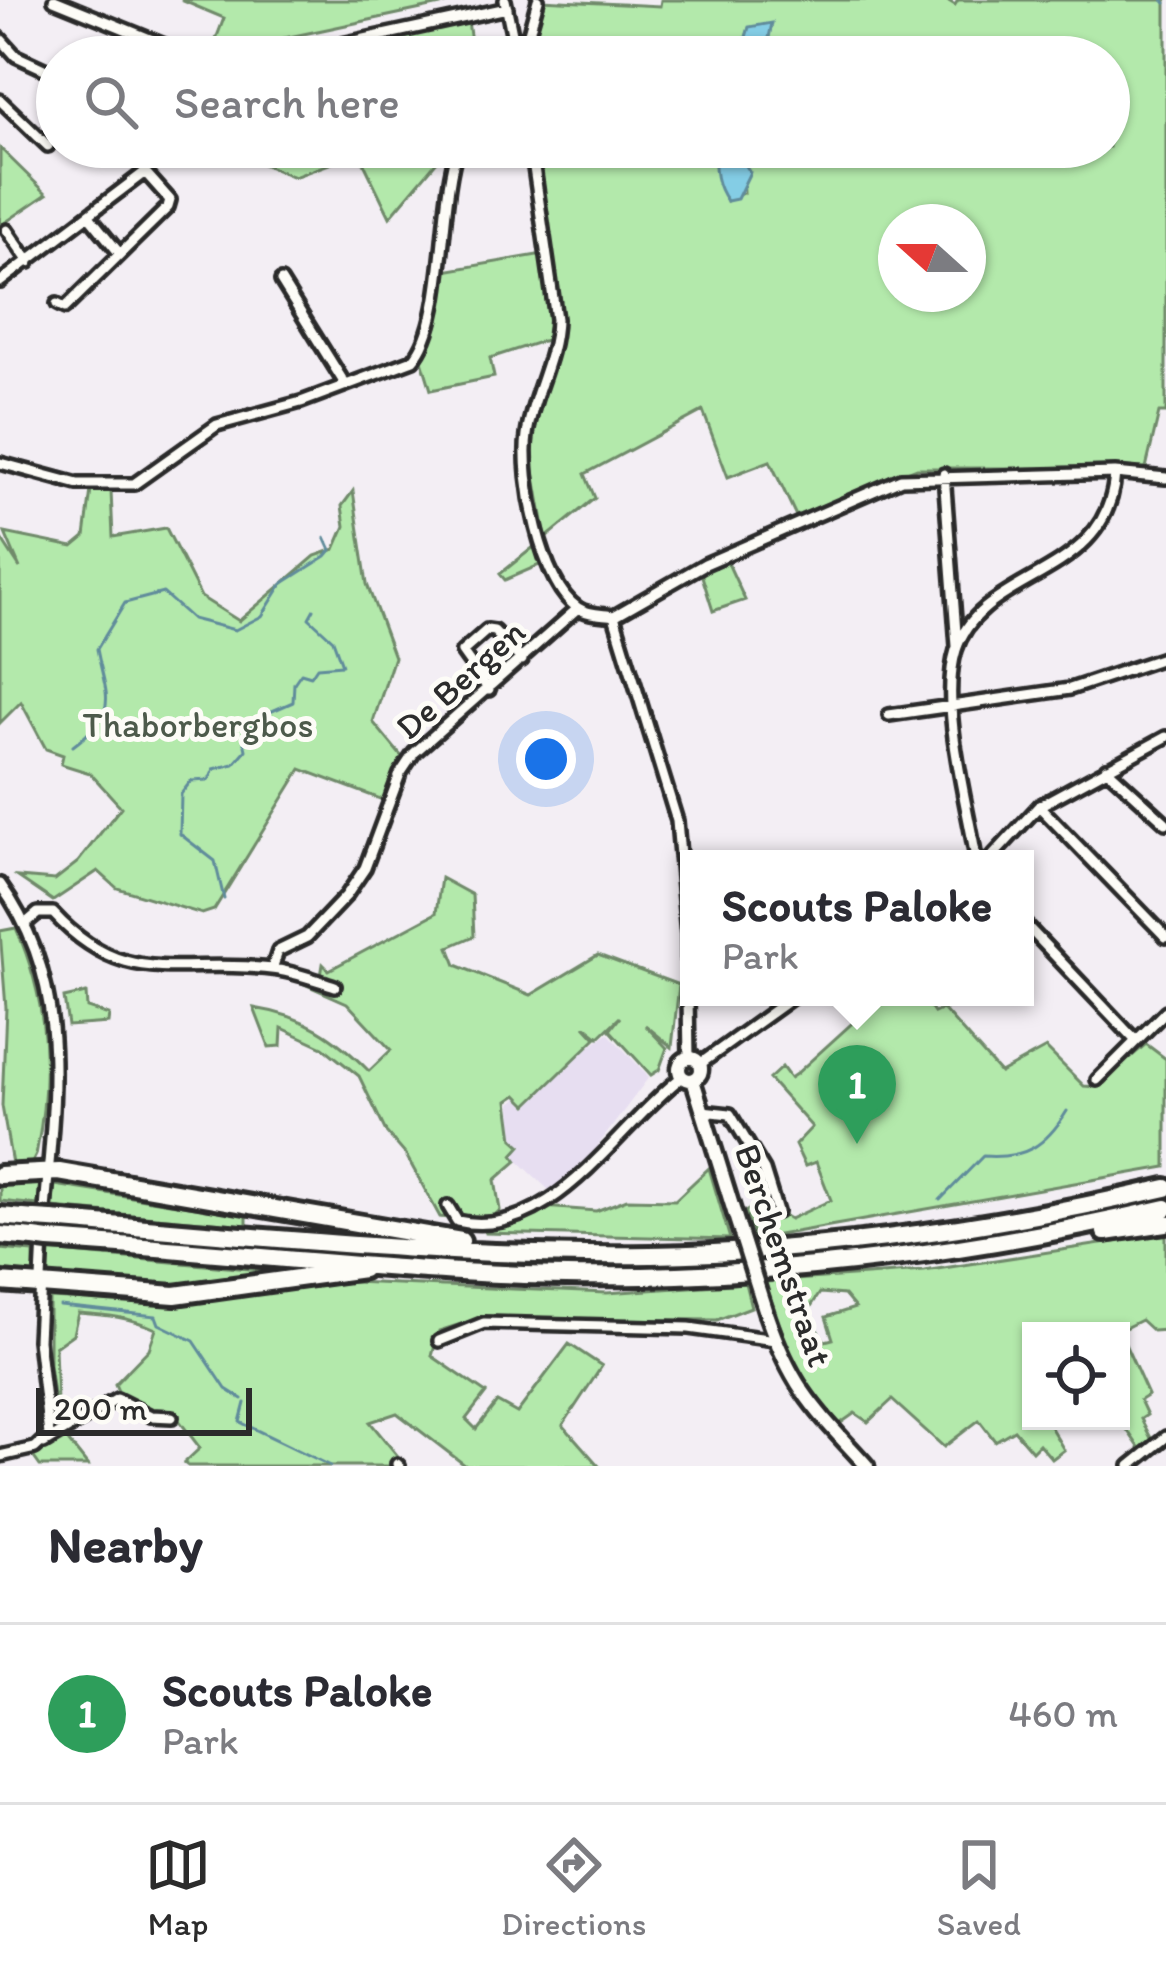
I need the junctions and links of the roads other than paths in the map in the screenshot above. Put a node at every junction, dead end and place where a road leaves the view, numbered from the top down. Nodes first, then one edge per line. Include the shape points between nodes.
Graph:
1 (54, 0) edge
2 (538, 0) edge
3 (506, 4) edge
4 (142, 36) edge
5 (371, 36) edge
6 (512, 36) edge
7 (528, 36) edge
8 (0, 38) edge
9 (36, 65) edge
10 (0, 100) edge
11 (36, 134) edge
12 (145, 168) edge
13 (455, 168) edge
14 (534, 168) edge
15 (145, 172) junction
16 (89, 216) junction
17 (7, 230) dead end
18 (120, 254) junction
19 (29, 262) junction
20 (281, 280) dead end
21 (0, 281) edge
22 (57, 304) dead end
23 (345, 384) junction
24 (0, 463) edge
25 (1115, 473) junction
26 (944, 474) junction
27 (1166, 478) edge
28 (578, 608) junction
29 (614, 616) junction
30 (957, 646) junction
31 (1166, 657) edge
32 (522, 661) junction
33 (489, 690) junction
34 (953, 706) junction
35 (889, 715) dead end
36 (1166, 736) edge
37 (1106, 769) junction
38 (1040, 806) junction
39 (1166, 823) edge
40 (975, 850) edge
41 (998, 850) edge
42 (680, 869) edge
43 (0, 884) edge
44 (25, 924) junction
45 (1034, 933) edge
46 (1166, 937) edge
47 (272, 968) junction
48 (335, 986) dead end
49 (691, 1006) edge
50 (779, 1006) edge
51 (1166, 1011) edge
52 (1136, 1041) junction
53 (694, 1061) junction
54 (687, 1078) junction
55 (1096, 1080) dead end
56 (702, 1112) junction
57 (48, 1172) junction
58 (0, 1175) edge
59 (1166, 1176) edge
60 (1166, 1188) edge
61 (1091, 1204) junction
62 (448, 1205) dead end
63 (1166, 1208) edge
64 (777, 1212) dead end
65 (0, 1216) edge
66 (1166, 1223) edge
67 (42, 1229) junction
68 (1057, 1231) junction
69 (0, 1235) edge
70 (497, 1253) junction
71 (381, 1264) junction
72 (0, 1282) edge
73 (40, 1287) junction
74 (775, 1340) junction
75 (439, 1341) dead end
76 (172, 1417) dead end
77 (1166, 1437) edge
78 (44, 1443) junction
79 (0, 1456) edge
80 (866, 1466) edge
81 (1130, 1466) edge

1 - 4 street
2 - 7 street
3 - 5 street
3 - 6 street
8 - 9 street
10 - 11 street
12 - 15 street
13 - 23 street via 421,351
14 - 28 street via 556,319 526,438 527,480 555,580
15 - 16 street
15 - 18 street via 170,200
16 - 18 street
16 - 19 street
17 - 19 street
18 - 22 street via 65,308
19 - 21 street
20 - 23 street
23 - 24 street via 217,424 134,484 78,484
25 - 26 street
25 - 27 street
25 - 30 street via 1105,514 1087,541 981,616
26 - 29 street via 881,486 678,578
26 - 30 street
28 - 29 street
28 - 32 street, De Bergen
29 - 42 street via 670,788
30 - 34 street
31 - 34 street via 1070,689
32 - 33 street, De Bergen
32 - 33 street via 494,631 474,641 461,658
33 - 47 street, De Bergen via 408,760 365,868 308,937 278,951
34 - 35 street
34 - 40 street
36 - 37 street
37 - 38 street
37 - 39 street
38 - 41 street
38 - 46 street
43 - 44 street
44 - 47 street via 53,913 82,944 114,960
44 - 57 street via 55,1026
45 - 52 street
47 - 48 street
49 - 53 street
50 - 53 street
51 - 52 street
52 - 55 street
53 - 54 street via 701,1072
54 - 56 street, Berchemstraat
54 - 62 street via 527,1215 471,1224 457,1221
56 - 64 street, Berchemstraat via 730,1114 764,1170
56 - 74 street, Berchemstraat, bridge
57 - 58 highway
57 - 70 highway
57 - 73 street
59 - 61 highway
60 - 61 highway
61 - 70 highway via 838,1244 667,1255
63 - 68 highway
65 - 67 highway
66 - 68 highway via 1080,1237
67 - 69 highway
67 - 70 highway
67 - 71 highway
68 - 71 highway via 868,1261 676,1276
71 - 73 highway via 175,1295
72 - 73 highway
73 - 78 street
74 - 75 street via 689,1328 484,1323
74 - 80 street, Berchemstraat via 814,1413
76 - 78 street via 118,1399
77 - 81 street
78 - 79 street

